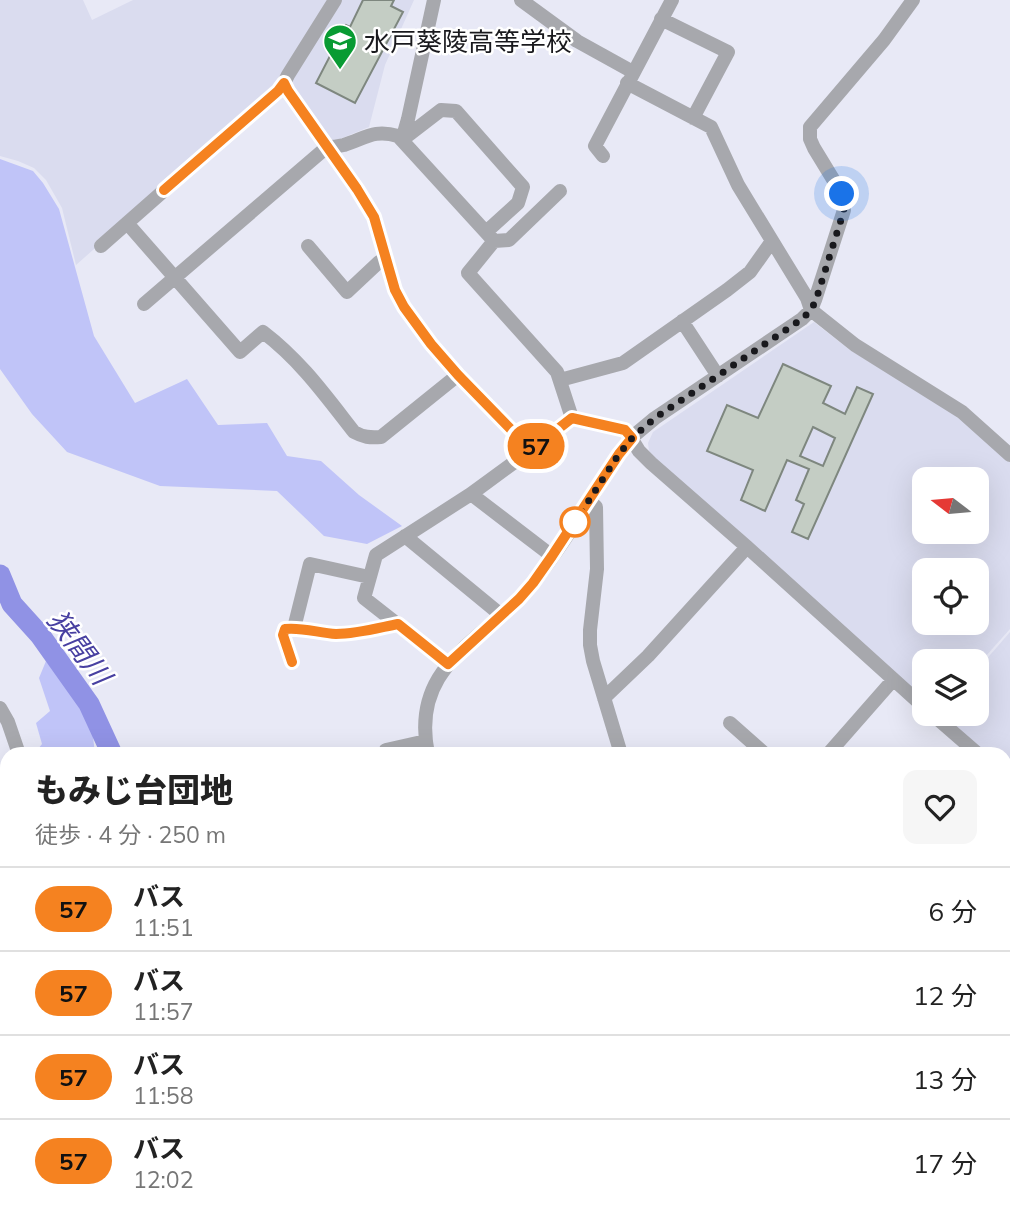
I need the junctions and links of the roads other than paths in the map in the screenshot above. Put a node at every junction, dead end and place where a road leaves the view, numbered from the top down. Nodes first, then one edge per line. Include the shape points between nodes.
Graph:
1 (335, 0) edge
2 (434, 0) edge
3 (521, 0) edge
4 (672, 0) edge
5 (913, 0) edge
6 (662, 19) junction
7 (630, 77) junction
8 (284, 83) junction
9 (693, 118) junction
10 (402, 140) junction
11 (327, 148) junction
12 (603, 156) dead end
13 (561, 191) dead end
14 (127, 223) junction
15 (490, 236) junction
16 (772, 241) junction
17 (308, 246) dead end
18 (101, 247) dead end
19 (386, 262) junction
20 (175, 278) junction
21 (144, 304) dead end
22 (811, 310) junction
23 (682, 321) junction
24 (458, 375) junction
25 (718, 376) junction
26 (560, 380) junction
27 (572, 418) junction
28 (632, 438) junction
29 (531, 450) junction
30 (1010, 454) edge
31 (471, 494) junction
32 (589, 500) junction
33 (405, 536) junction
34 (747, 547) junction
35 (552, 556) junction
36 (369, 577) junction
37 (501, 615) junction
38 (398, 624) junction
39 (294, 628) junction
40 (292, 662) dead end
41 (448, 664) junction
42 (893, 680) junction
43 (912, 697) edge
44 (604, 698) junction
45 (0, 708) edge
46 (730, 723) dead end
47 (946, 726) edge
48 (17, 747) edge
49 (427, 747) edge
50 (619, 747) edge
51 (757, 747) edge
52 (834, 747) edge
53 (970, 747) edge

1 - 8 street
2 - 10 street
3 - 7 street
4 - 6 street
5 - 22 street via 810,127 810,139 844,202
6 - 7 street
6 - 9 street via 728,52
7 - 9 street
7 - 12 street via 595,146
8 - 11 street
8 - 14 street
9 - 16 street via 710,127
10 - 11 street via 386,132
10 - 15 street
10 - 15 street via 442,110 456,111 523,187 518,203
11 - 19 street via 374,217
11 - 20 street
13 - 15 street via 509,240
14 - 18 street
14 - 20 street
15 - 26 street via 468,273
16 - 22 street
16 - 23 street via 750,272
17 - 19 street via 347,292 379,262
19 - 24 street via 404,307
20 - 21 street
20 - 24 street via 240,352 263,332 284,348 362,436 381,437
22 - 25 street
22 - 30 street via 855,345 962,412
23 - 25 street
23 - 26 street via 623,363
24 - 29 street
25 - 28 street
26 - 27 street
27 - 28 street via 625,430
27 - 29 street
28 - 32 street
28 - 34 street via 651,463
29 - 31 street
31 - 33 street
31 - 35 street
32 - 35 street
32 - 44 street via 597,507 590,645
33 - 36 street via 376,555
33 - 37 street
34 - 42 street
34 - 44 street
35 - 37 street
36 - 38 street via 364,598
36 - 39 street via 310,564
37 - 41 street
38 - 39 street via 337,634
38 - 41 street
39 - 40 street via 285,629 283,635
41 - 49 street via 430,697 425,720
42 - 43 street
42 - 52 street
44 - 50 street
45 - 48 street
46 - 51 street
47 - 53 street

